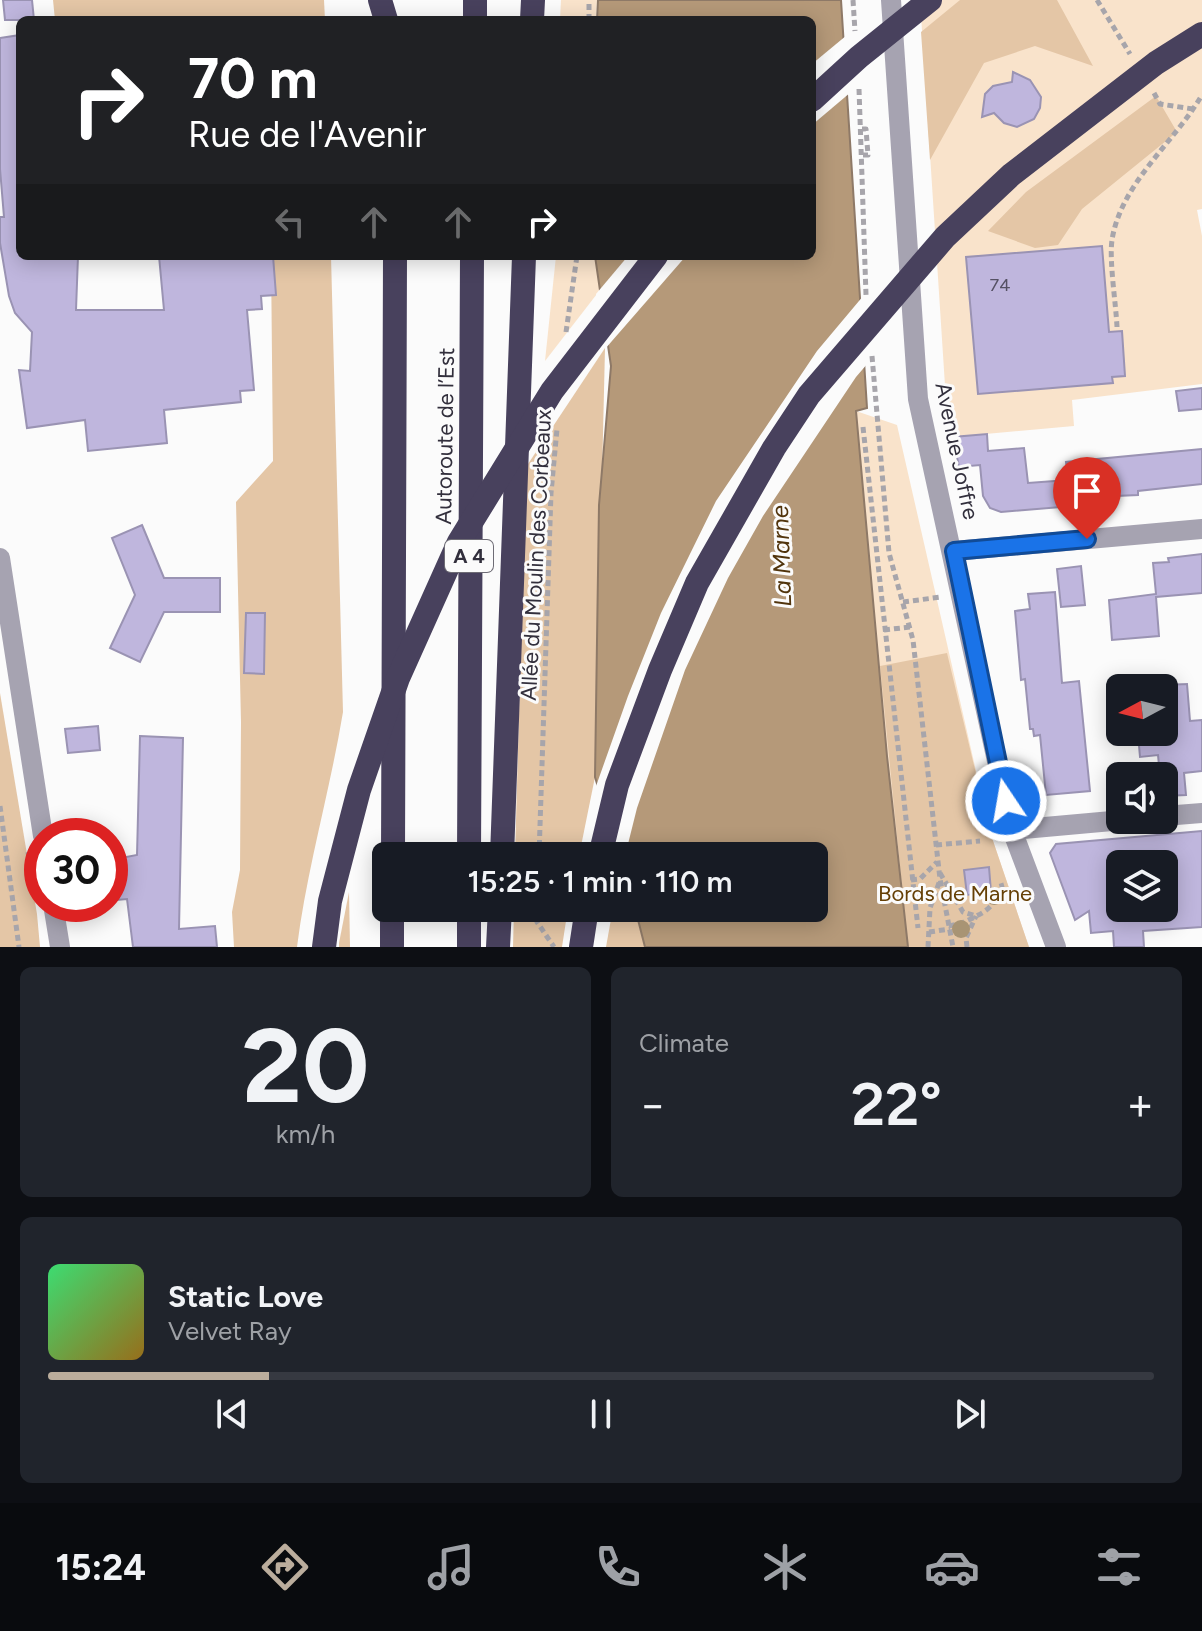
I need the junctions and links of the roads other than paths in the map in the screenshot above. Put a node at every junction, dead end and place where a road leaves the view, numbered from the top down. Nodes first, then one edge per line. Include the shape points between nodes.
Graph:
1 (891, 0) edge
2 (930, 0) edge
3 (1202, 34) edge
4 (816, 96) edge
5 (395, 260) edge
6 (472, 260) edge
7 (524, 260) edge
8 (653, 260) edge
9 (1202, 529) edge
10 (954, 551) junction
11 (0, 558) edge
12 (1202, 813) edge
13 (1178, 815) edge
14 (40, 818) edge
15 (1106, 822) edge
16 (1012, 830) junction
17 (393, 842) edge
18 (469, 842) edge
19 (503, 842) edge
20 (603, 842) edge
21 (56, 922) edge
22 (392, 922) edge
23 (469, 922) edge
24 (499, 922) edge
25 (585, 922) edge
26 (60, 947) edge
27 (324, 947) edge
28 (392, 947) edge
29 (469, 947) edge
30 (498, 947) edge
31 (581, 947) edge
32 (1056, 947) edge

1 - 10 street, Avenue Joffre via 918,399
2 - 4 highway, bridge
3 - 20 highway, bridge via 1156,63 1000,185 945,237 809,395 697,583 617,785
5 - 17 highway
6 - 18 highway, Autoroute de l’Est / A 4
7 - 19 highway
8 - 27 highway, bridge via 552,391 459,542 398,678 359,790 330,901
9 - 10 street
10 - 16 street, Avenue Joffre
11 - 14 street
12 - 13 street
15 - 16 street
16 - 32 street, Avenue Joffre
21 - 26 street
22 - 28 highway
23 - 29 highway
24 - 30 highway
25 - 31 highway

